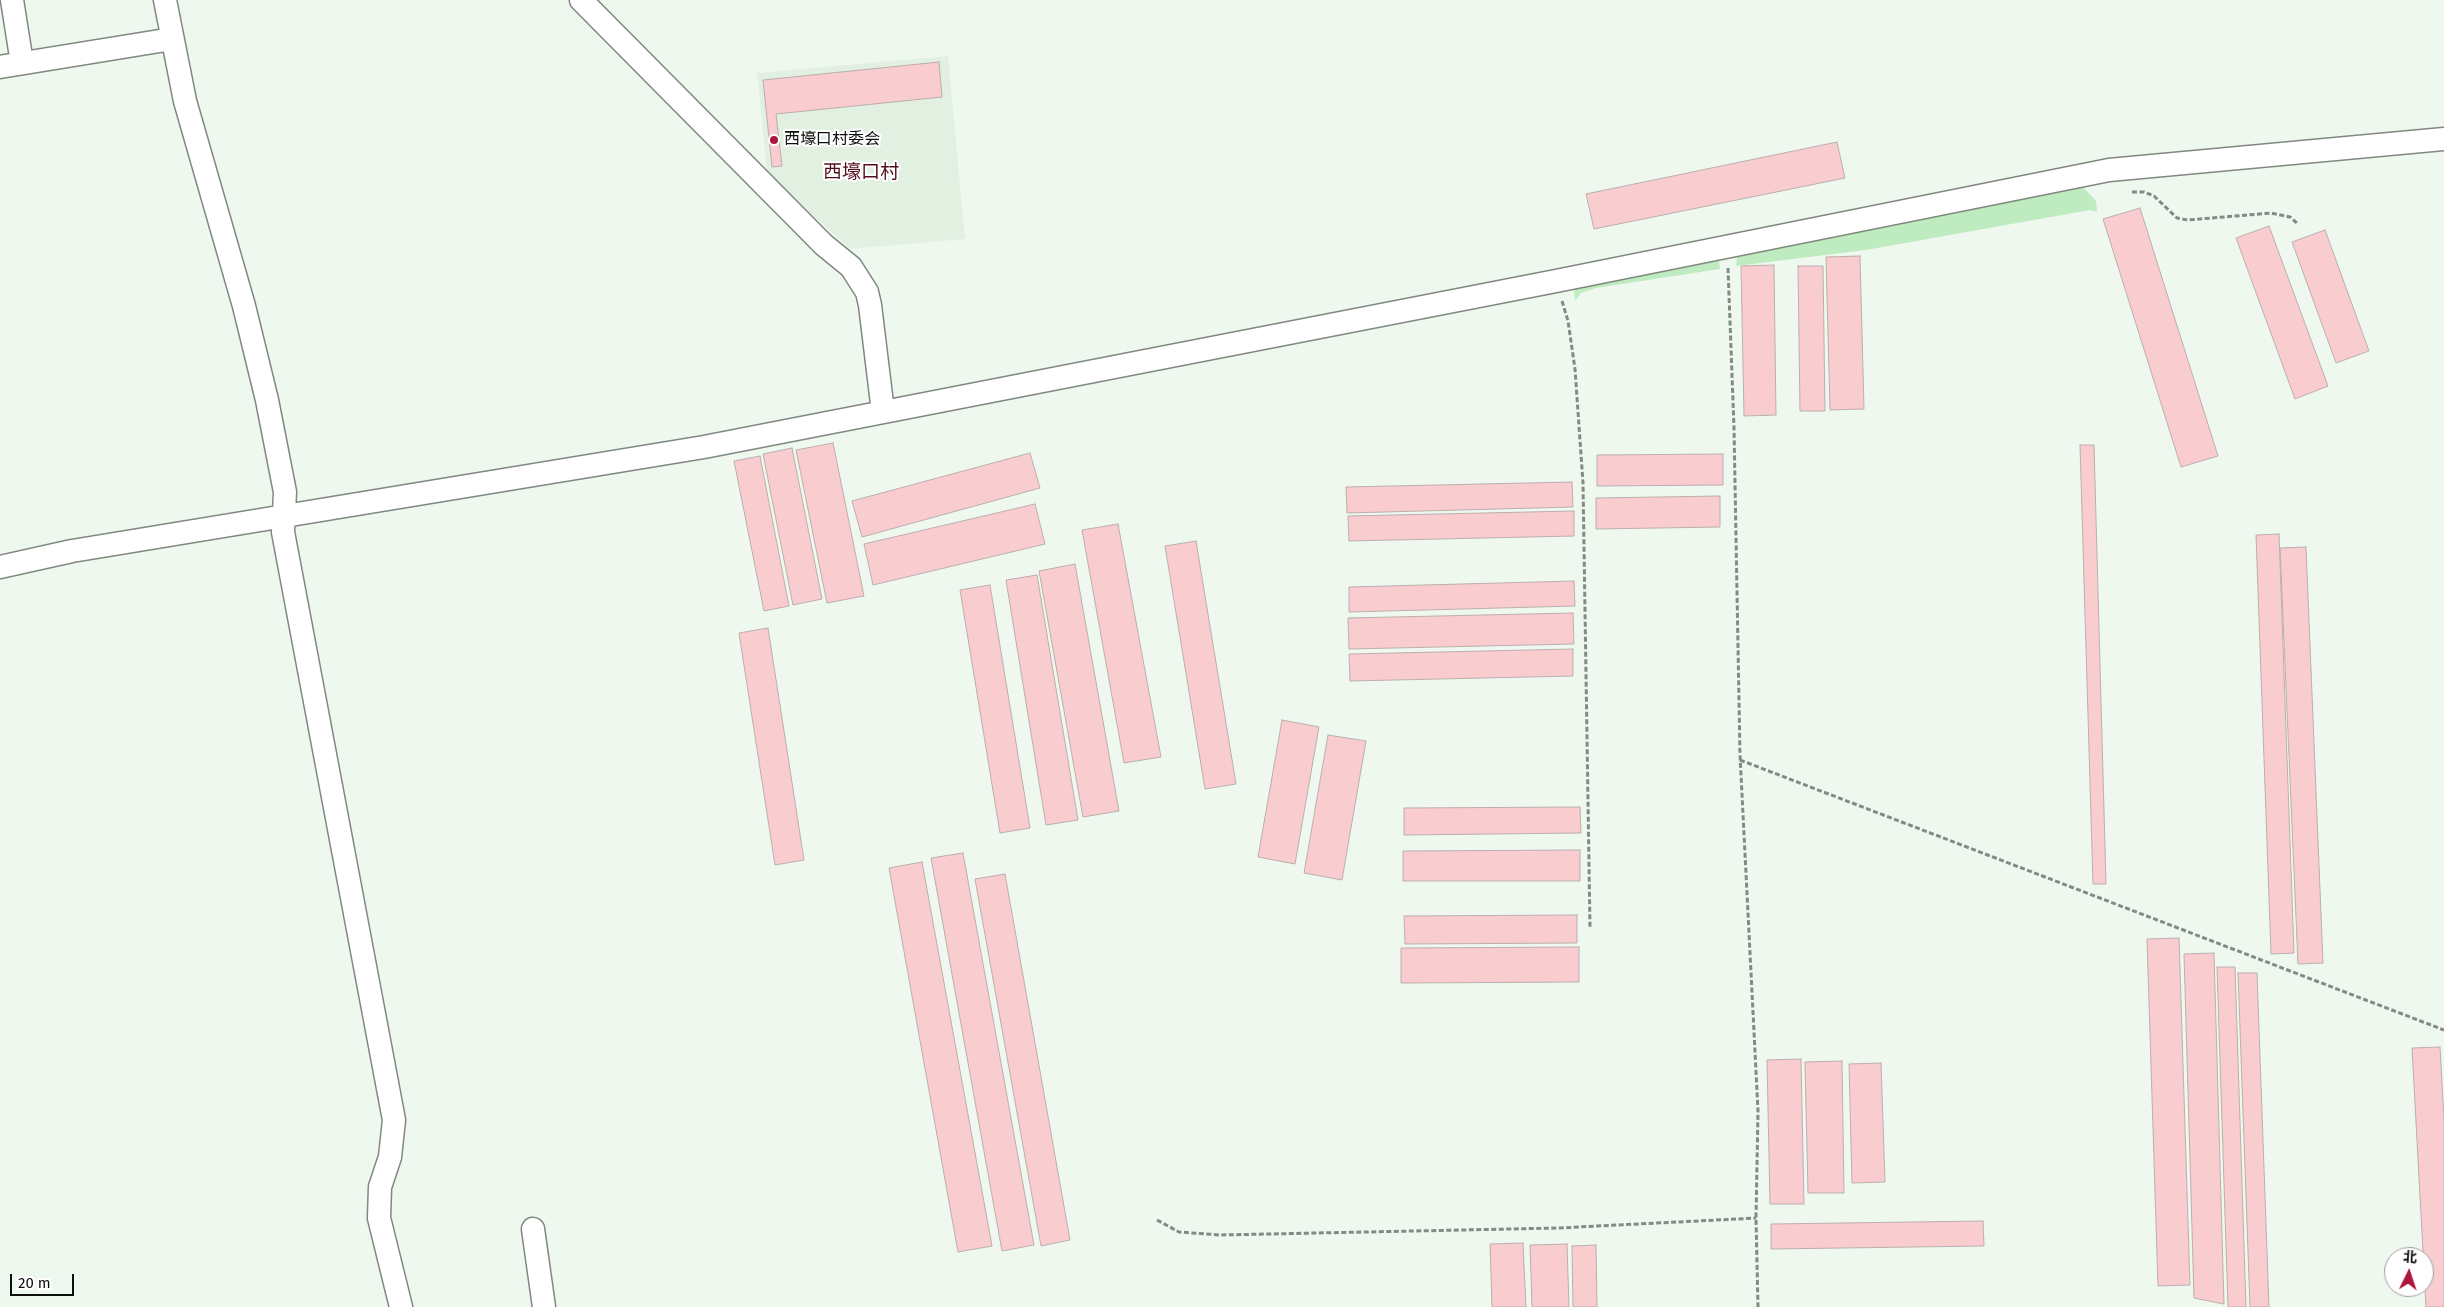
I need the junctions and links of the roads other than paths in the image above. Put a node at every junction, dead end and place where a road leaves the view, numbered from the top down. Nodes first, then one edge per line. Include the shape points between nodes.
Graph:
1 (12, 0) edge
2 (165, 0) edge
3 (581, 0) edge
4 (172, 39) junction
5 (22, 63) junction
6 (0, 67) edge
7 (2444, 139) edge
8 (883, 412) junction
9 (284, 516) junction
10 (0, 567) edge
11 (533, 1229) dead end
12 (401, 1307) edge
13 (544, 1307) edge

1 - 5 street
2 - 4 street
3 - 8 street via 850,268 867,292 870,305
4 - 5 street
4 - 9 street via 200,160 255,349 286,492
5 - 6 street
7 - 8 street via 2109,170
8 - 9 street via 704,447
9 - 10 street via 72,551
9 - 12 street via 285,542 394,1120 390,1157 380,1187 379,1218
11 - 13 street

